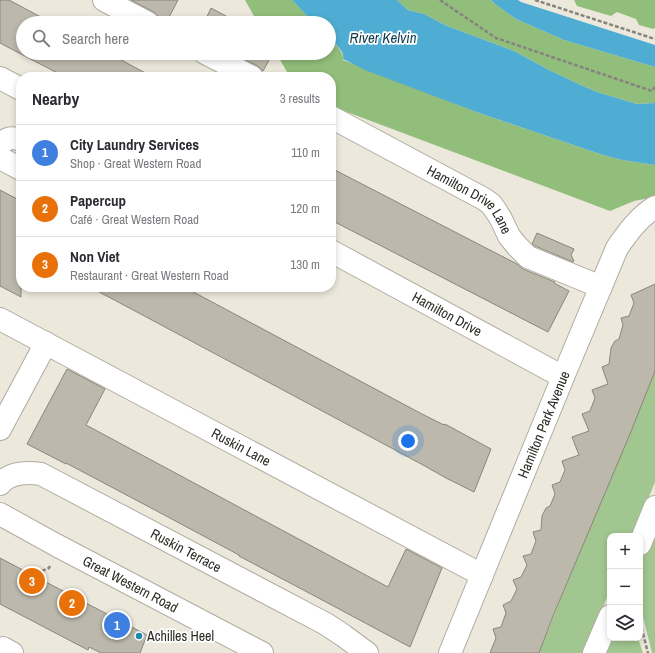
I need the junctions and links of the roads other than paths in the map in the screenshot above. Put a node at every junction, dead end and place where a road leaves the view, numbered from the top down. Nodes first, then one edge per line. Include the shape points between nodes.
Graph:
1 (104, 0) edge
2 (135, 16) edge
3 (219, 60) edge
4 (242, 72) edge
5 (0, 78) edge
6 (16, 86) edge
7 (336, 120) edge
8 (16, 139) edge
9 (0, 144) edge
10 (0, 158) edge
11 (16, 166) edge
12 (655, 207) edge
13 (336, 254) edge
14 (601, 287) junction
15 (0, 319) edge
16 (46, 343) junction
17 (563, 377) junction
18 (0, 429) edge
19 (0, 484) edge
20 (655, 507) edge
21 (0, 514) edge
22 (643, 537) edge
23 (482, 575) junction
24 (607, 623) edge
25 (262, 653) edge
26 (367, 653) edge
27 (450, 653) edge
28 (594, 653) edge

1 - 2 street
3 - 4 street
5 - 6 street
7 - 14 street, Hamilton Drive Lane via 484,199 502,219 509,236 528,257
8 - 9 street via 9,138
10 - 11 street
12 - 14 street, Hamilton Park Avenue via 630,229 618,248
13 - 17 street, Hamilton Drive
14 - 17 street, Hamilton Park Avenue
15 - 16 street, Ruskin Lane
16 - 18 street
16 - 23 street, Ruskin Lane
17 - 23 street, Hamilton Park Avenue
19 - 26 street, Ruskin Terrace via 14,474 41,474 326,624
20 - 22 street
21 - 25 street, Great Western Road
23 - 27 street, Hamilton Park Avenue
24 - 28 street

